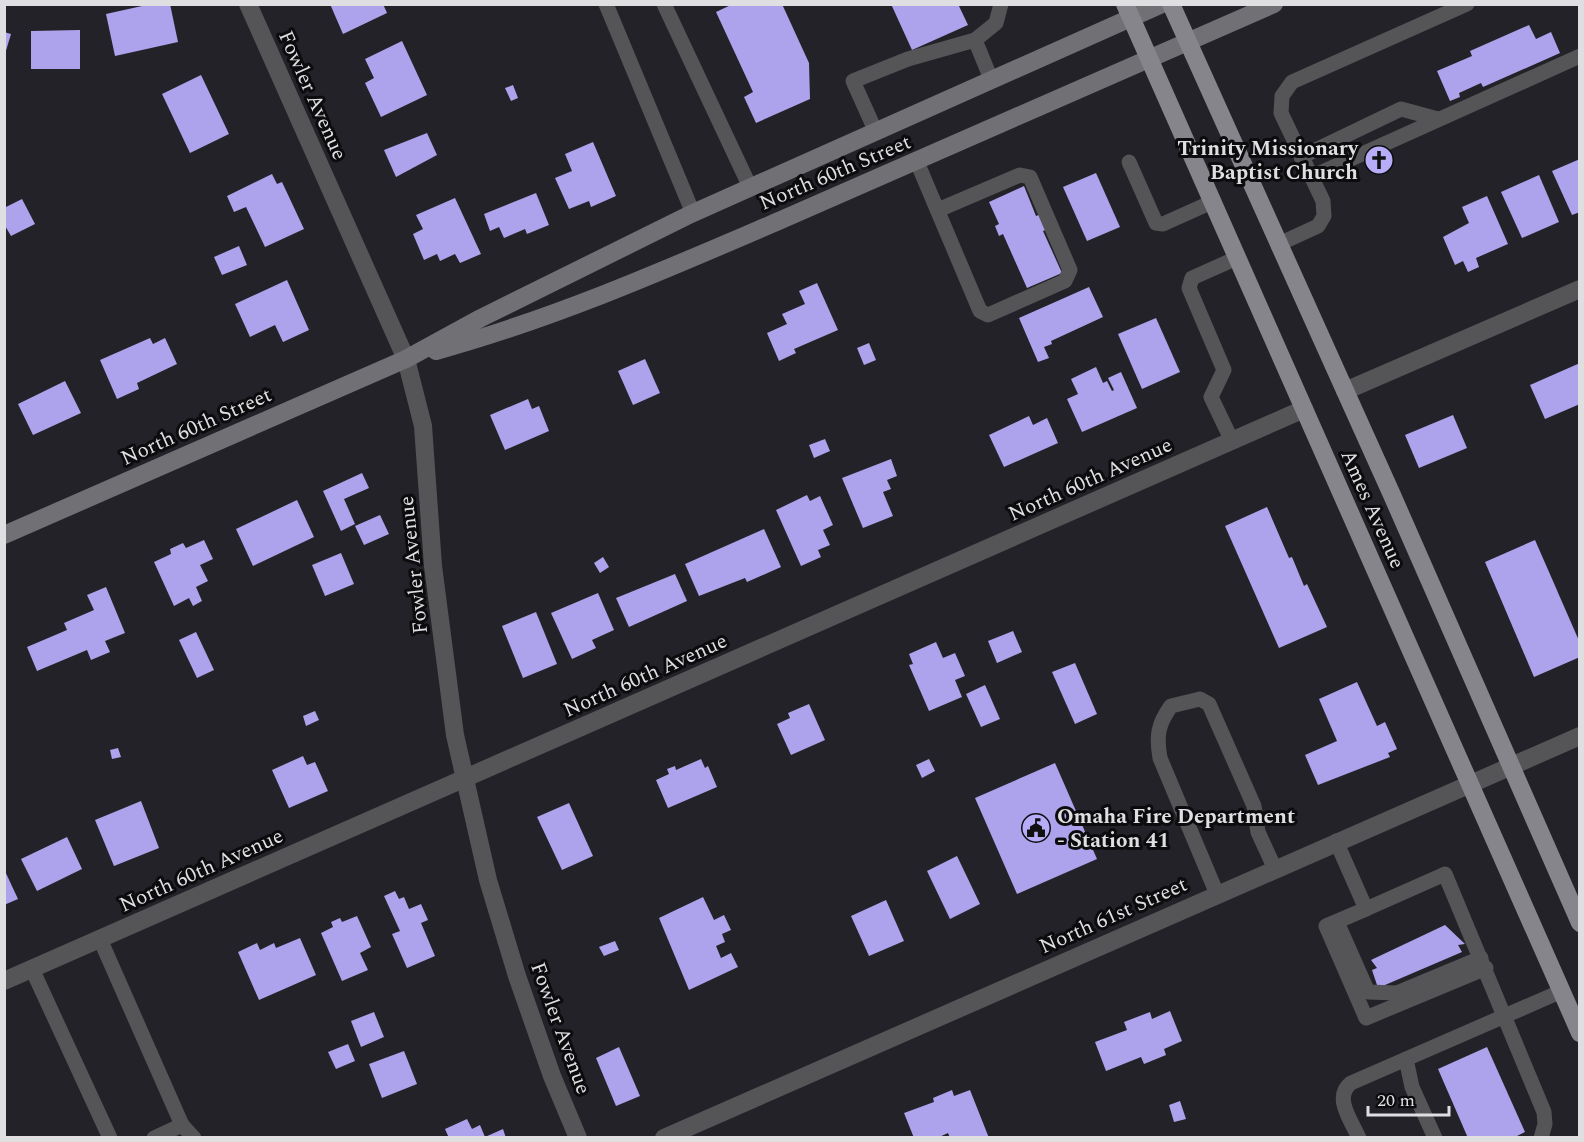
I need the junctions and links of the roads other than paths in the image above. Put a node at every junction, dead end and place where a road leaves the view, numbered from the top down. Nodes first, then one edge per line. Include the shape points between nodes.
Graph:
1 (248, 4) edge
2 (606, 4) edge
3 (664, 4) edge
4 (1001, 4) edge
5 (1162, 4) edge
6 (1171, 4) edge
7 (1274, 4) edge
8 (1467, 4) edge
9 (1128, 11) edge
10 (975, 40) junction
11 (1187, 42) junction
12 (1580, 56) edge
13 (1149, 60) junction
14 (991, 79) junction
15 (1438, 119) junction
16 (875, 130) junction
17 (1301, 157) junction
18 (917, 162) junction
19 (1129, 162) dead end
20 (1311, 177) junction
21 (750, 187) junction
22 (1212, 202) junction
23 (938, 210) junction
24 (693, 213) junction
25 (1279, 244) junction
26 (1237, 258) junction
27 (1580, 289) edge
28 (406, 359) junction
29 (1345, 391) junction
30 (1304, 409) junction
31 (1232, 441) junction
32 (4, 535) edge
33 (1580, 736) edge
34 (1511, 765) junction
35 (465, 779) junction
36 (1470, 782) junction
37 (1336, 841) junction
38 (1275, 869) junction
39 (1217, 894) junction
40 (1366, 909) junction
41 (1337, 922) junction
42 (1580, 924) edge
43 (100, 939) junction
44 (1483, 963) junction
45 (32, 969) junction
46 (4, 981) edge
47 (1562, 992) junction
48 (1505, 1015) junction
49 (1580, 1033) edge
50 (1406, 1059) junction
51 (182, 1125) junction
52 (110, 1137) edge
53 (154, 1137) edge
54 (194, 1137) edge
55 (578, 1137) edge
56 (664, 1137) edge
57 (1359, 1137) edge
58 (1435, 1137) edge
59 (1541, 1137) edge

1 - 28 street, Fowler Avenue
2 - 24 lane
3 - 21 lane
4 - 10 lane via 996,23
5 - 9 main road, North 60th Street
6 - 11 main road, Ames Avenue
7 - 11 main road, North 60th Street
8 - 17 lane via 1292,82 1282,96 1281,113
9 - 13 main road, Ames Avenue
9 - 14 main road, North 60th Street
10 - 14 lane
10 - 16 lane via 908,59 853,81
11 - 13 main road, North 60th Street
11 - 25 main road, Ames Avenue
12 - 15 lane
13 - 18 main road, North 60th Street
13 - 22 main road, Ames Avenue
14 - 16 main road, North 60th Street
15 - 17 lane via 1401,109
15 - 20 lane
16 - 21 main road, North 60th Street
17 - 20 lane
18 - 23 lane
18 - 28 main road, North 60th Street via 569,309 505,332
19 - 22 lane via 1156,223 1163,224
20 - 25 lane via 1323,201 1324,216 1318,226
21 - 24 main road, North 60th Street
22 - 26 main road, Ames Avenue
23 - 23 lane via 980,311 988,315 1065,281 1070,270 1030,177 1020,175
24 - 28 main road, North 60th Street
25 - 29 main road, Ames Avenue
26 - 30 main road, Ames Avenue
26 - 31 lane via 1192,278 1189,288 1224,370 1211,397
27 - 29 street
28 - 32 main road, North 60th Street
28 - 35 street, Fowler Avenue via 423,426 433,566 455,735
29 - 34 main road, Ames Avenue
30 - 31 street, North 60th Avenue
30 - 36 main road, Ames Avenue
31 - 35 street, North 60th Avenue
33 - 34 street, North 61st Street
34 - 36 street, North 61st Street
34 - 42 main road, Ames Avenue
35 - 43 street, North 60th Avenue
35 - 55 street, Fowler Avenue via 488,880 517,976
36 - 37 street, North 61st Street
36 - 47 main road, Ames Avenue
37 - 38 street, North 61st Street
37 - 40 lane
38 - 39 street, North 61st Street
38 - 39 lane via 1258,832 1254,806 1209,704 1200,699 1171,706 1156,737 1160,758
39 - 56 street, North 61st Street
40 - 41 lane
40 - 44 lane via 1445,874
41 - 44 lane via 1368,992 1397,993
41 - 44 lane via 1326,926 1366,1018
43 - 45 street, North 60th Avenue
43 - 51 lane
44 - 48 lane
45 - 46 street, North 60th Avenue
45 - 52 lane
47 - 48 lane
47 - 49 main road, Ames Avenue
48 - 50 lane
48 - 59 lane via 1544,1112
50 - 57 lane via 1344,1089 1341,1097
50 - 58 lane via 1412,1087
51 - 53 lane
51 - 54 lane

